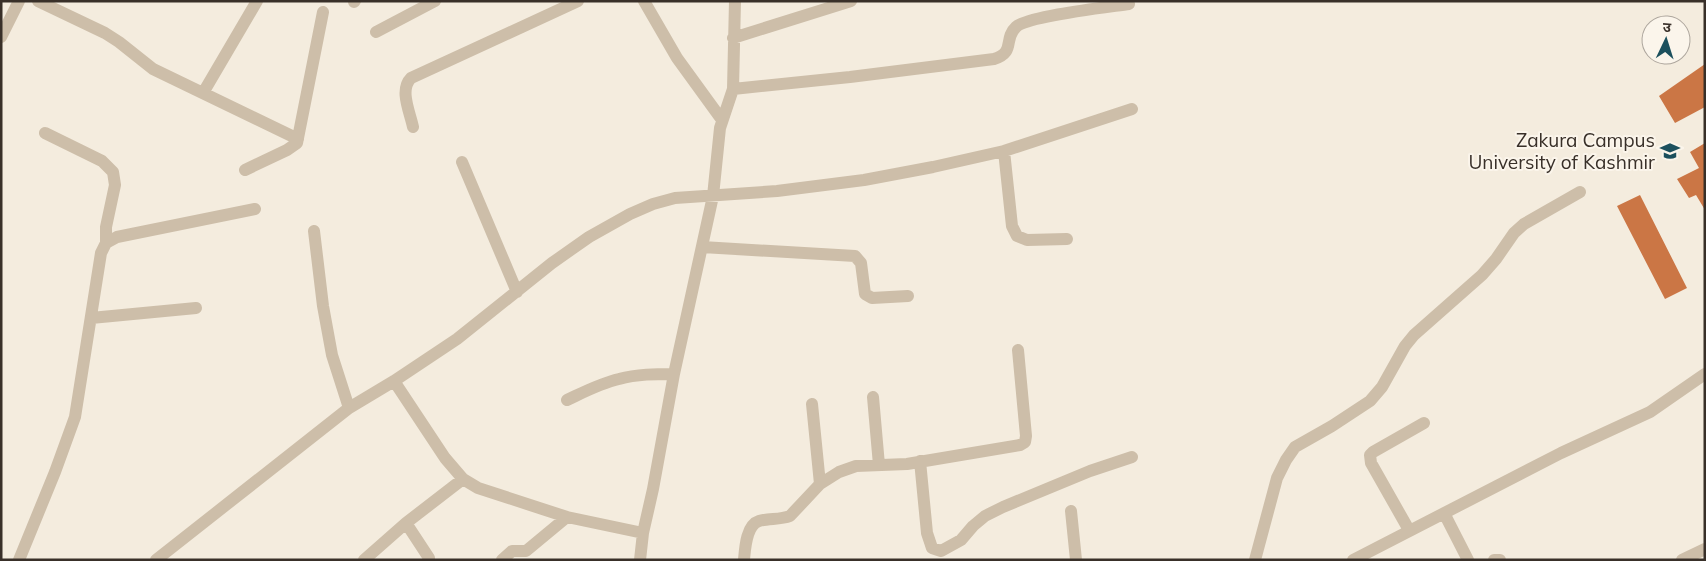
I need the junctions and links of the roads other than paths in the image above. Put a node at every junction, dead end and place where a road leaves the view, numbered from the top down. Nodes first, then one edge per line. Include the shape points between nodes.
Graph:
1 (19, 1) edge
2 (38, 1) edge
3 (257, 1) edge
4 (435, 1) edge
5 (578, 1) edge
6 (644, 1) edge
7 (735, 1) edge
8 (851, 1) edge
9 (1129, 4) dead end
10 (323, 12) dead end
11 (376, 32) dead end
12 (1, 37) edge
13 (733, 38) junction
14 (733, 88) junction
15 (204, 93) junction
16 (1132, 109) dead end
17 (722, 120) junction
18 (413, 126) dead end
19 (45, 133) dead end
20 (298, 139) junction
21 (1004, 151) junction
22 (462, 162) dead end
23 (245, 170) dead end
24 (1580, 192) dead end
25 (713, 196) junction
26 (255, 209) dead end
27 (314, 231) dead end
28 (1067, 239) dead end
29 (106, 243) junction
30 (702, 247) junction
31 (517, 292) junction
32 (908, 296) dead end
33 (196, 308) dead end
34 (91, 318) junction
35 (1018, 350) dead end
36 (674, 374) junction
37 (1704, 377) edge
38 (394, 381) junction
39 (873, 397) dead end
40 (567, 400) dead end
41 (812, 404) dead end
42 (349, 408) junction
43 (1424, 423) dead end
44 (1132, 457) dead end
45 (920, 462) junction
46 (878, 464) junction
47 (463, 479) junction
48 (820, 484) junction
49 (1071, 511) dead end
50 (1444, 513) junction
51 (567, 517) junction
52 (406, 523) junction
53 (1409, 530) junction
54 (642, 533) junction
55 (1705, 549) edge
56 (430, 558) dead end
57 (19, 560) edge
58 (156, 560) edge
59 (364, 560) edge
60 (502, 560) edge
61 (640, 560) edge
62 (744, 560) edge
63 (1076, 560) edge
64 (1255, 560) edge
65 (1353, 560) edge
66 (1468, 560) edge
67 (1494, 560) edge
68 (1500, 560) edge
69 (1682, 560) edge

1 - 12 street
2 - 15 street via 105,33 153,69
3 - 15 street
4 - 11 street
5 - 18 street via 411,78 405,92
6 - 17 street via 677,58
7 - 13 street
8 - 13 street
9 - 14 street via 1026,22 1016,27 1003,56 994,59 850,78
10 - 20 street
13 - 14 street
14 - 17 street
15 - 20 street
16 - 21 street
17 - 25 street
19 - 29 street via 102,161 113,172 115,185
20 - 23 street via 293,147
21 - 25 street via 864,180
21 - 28 street via 1012,226 1017,236 1027,240
22 - 31 street
24 - 64 street via 1539,214 1514,233 1482,275 1414,335 1382,388 1370,400 1295,447 1277,478
25 - 30 street
25 - 31 street via 675,198 630,214 589,237
26 - 29 street via 118,237
27 - 42 street via 332,355
29 - 34 street via 101,252
30 - 32 street via 854,256 861,263 867,296
30 - 36 street
31 - 38 street via 457,339
33 - 34 street
34 - 57 street via 75,417
35 - 45 street via 1024,442
36 - 40 street via 620,378
36 - 54 street
37 - 50 street via 1650,412
38 - 42 street
38 - 47 street via 445,458
39 - 46 street
41 - 48 street
42 - 58 street
43 - 53 street via 1370,455
44 - 45 street via 1002,507 985,516 961,540 941,551 932,548 927,533
45 - 46 street
46 - 48 street via 856,466
47 - 51 street via 478,488
47 - 52 street
48 - 62 street via 790,516 757,522 752,526
49 - 63 street
50 - 53 street
50 - 66 street
51 - 54 street
51 - 60 street via 526,551 512,551
52 - 56 street
52 - 59 street
53 - 65 street
54 - 61 street
55 - 69 street
67 - 68 street

